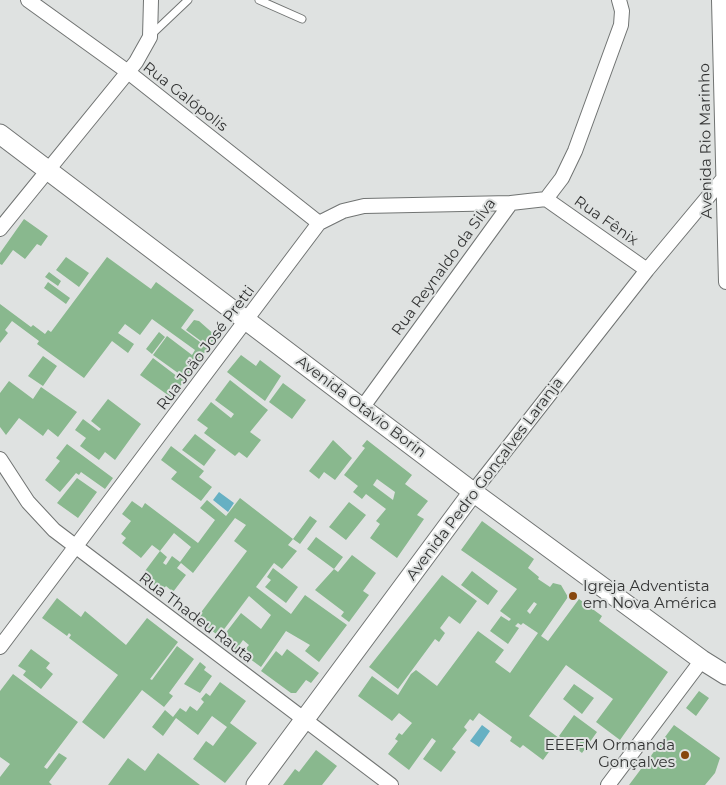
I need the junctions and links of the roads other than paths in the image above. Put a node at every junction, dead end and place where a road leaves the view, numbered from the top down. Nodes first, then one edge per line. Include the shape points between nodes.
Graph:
1 (28, 0) edge
2 (151, 0) edge
3 (188, 0) edge
4 (259, 0) edge
5 (619, 0) edge
6 (719, 0) edge
7 (302, 19) dead end
8 (150, 37) junction
9 (128, 72) junction
10 (0, 134) edge
11 (47, 170) junction
12 (722, 180) junction
13 (546, 199) junction
14 (511, 203) junction
15 (319, 223) junction
16 (0, 229) edge
17 (647, 270) junction
18 (726, 282) edge
19 (246, 322) junction
20 (362, 408) junction
21 (0, 458) edge
22 (473, 492) junction
23 (75, 548) junction
24 (0, 647) edge
25 (702, 660) junction
26 (726, 675) edge
27 (304, 720) junction
28 (256, 785) edge
29 (391, 785) edge
30 (608, 785) edge

1 - 9 street, Rua Galópolis
2 - 8 street
3 - 8 lane
4 - 7 lane
5 - 13 street via 621,25 575,151 562,178
6 - 12 street, Avenida Rio Marinho
8 - 9 street
9 - 11 street
9 - 15 street, Rua Galópolis
10 - 11 street, Avenida Otávio Borin
11 - 16 street
11 - 19 street, Avenida Otávio Borin
12 - 17 street, Avenida Pedro Gonçalves Laranja
12 - 18 street, Avenida Rio Marinho
13 - 14 street, Rua Reynaldo da Silva
13 - 17 street, Rua Fênix
14 - 15 street, Rua João José Pretti via 364,206 343,211
14 - 20 street, Rua Reynaldo da Silva
15 - 19 street, Rua João José Pretti
17 - 22 street, Avenida Pedro Gonçalves Laranja
19 - 20 street, Avenida Otávio Borin
19 - 23 street, Rua João José Pretti
20 - 22 street, Avenida Otávio Borin
21 - 23 street, Rua Thadeu Rauta via 34,510
22 - 25 street, Avenida Otávio Borin
22 - 27 street, Avenida Pedro Gonçalves Laranja
23 - 24 street, Rua João José Pretti
23 - 27 street, Rua Thadeu Rauta
25 - 26 street, Avenida Otávio Borin
25 - 30 street
27 - 28 street, Avenida Pedro Gonçalves Laranja
27 - 29 street, Rua Thadeu Rauta

